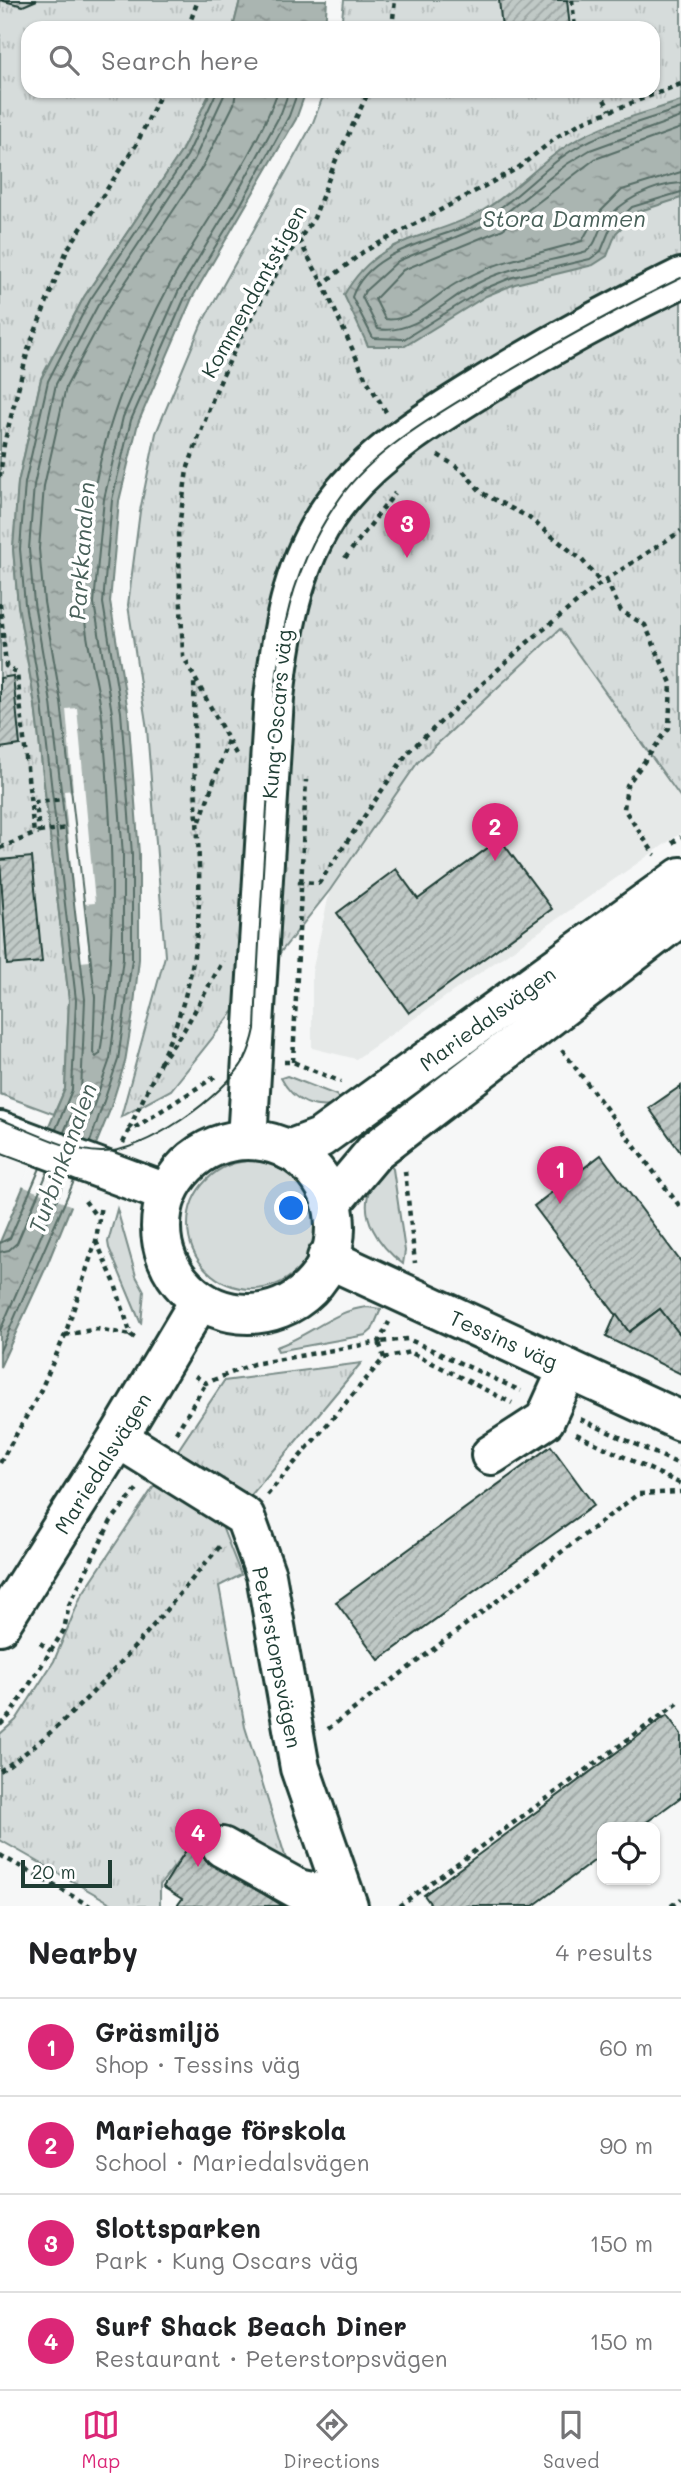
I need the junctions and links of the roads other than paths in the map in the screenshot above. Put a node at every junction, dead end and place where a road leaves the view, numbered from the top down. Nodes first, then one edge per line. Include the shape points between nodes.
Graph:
1 (681, 278) edge
2 (668, 866) edge
3 (681, 916) edge
4 (13, 1136) edge
5 (247, 1140) junction
6 (288, 1150) junction
7 (166, 1193) junction
8 (333, 1200) junction
9 (327, 1258) junction
10 (200, 1300) junction
11 (568, 1369) junction
12 (681, 1421) edge
13 (118, 1438) junction
14 (491, 1455) dead end
15 (0, 1625) edge
16 (222, 1847) dead end
17 (346, 1902) edge

1 - 5 street, Kung Oscars väg via 575,331 424,451 341,496 312,543 294,584 281,635 288,779 262,876
2 - 6 street, Mariedalsvägen via 352,1095 320,1138
3 - 8 street, Mariedalsvägen via 387,1141
4 - 7 street via 96,1177
5 - 6 street via 264,1140
5 - 7 street via 205,1152 186,1164
6 - 8 street via 322,1178
7 - 10 street via 161,1240 181,1282
8 - 9 street via 333,1242
9 - 10 street via 315,1283 278,1310 241,1313
9 - 11 street, Tessins väg
10 - 13 street, Mariedalsvägen
11 - 12 street, Tessins väg
11 - 14 street via 545,1420
13 - 15 street, Mariedalsvägen
13 - 17 street, Peterstorpsvägen via 245,1517 266,1575 297,1753
16 - 17 street via 298,1889

